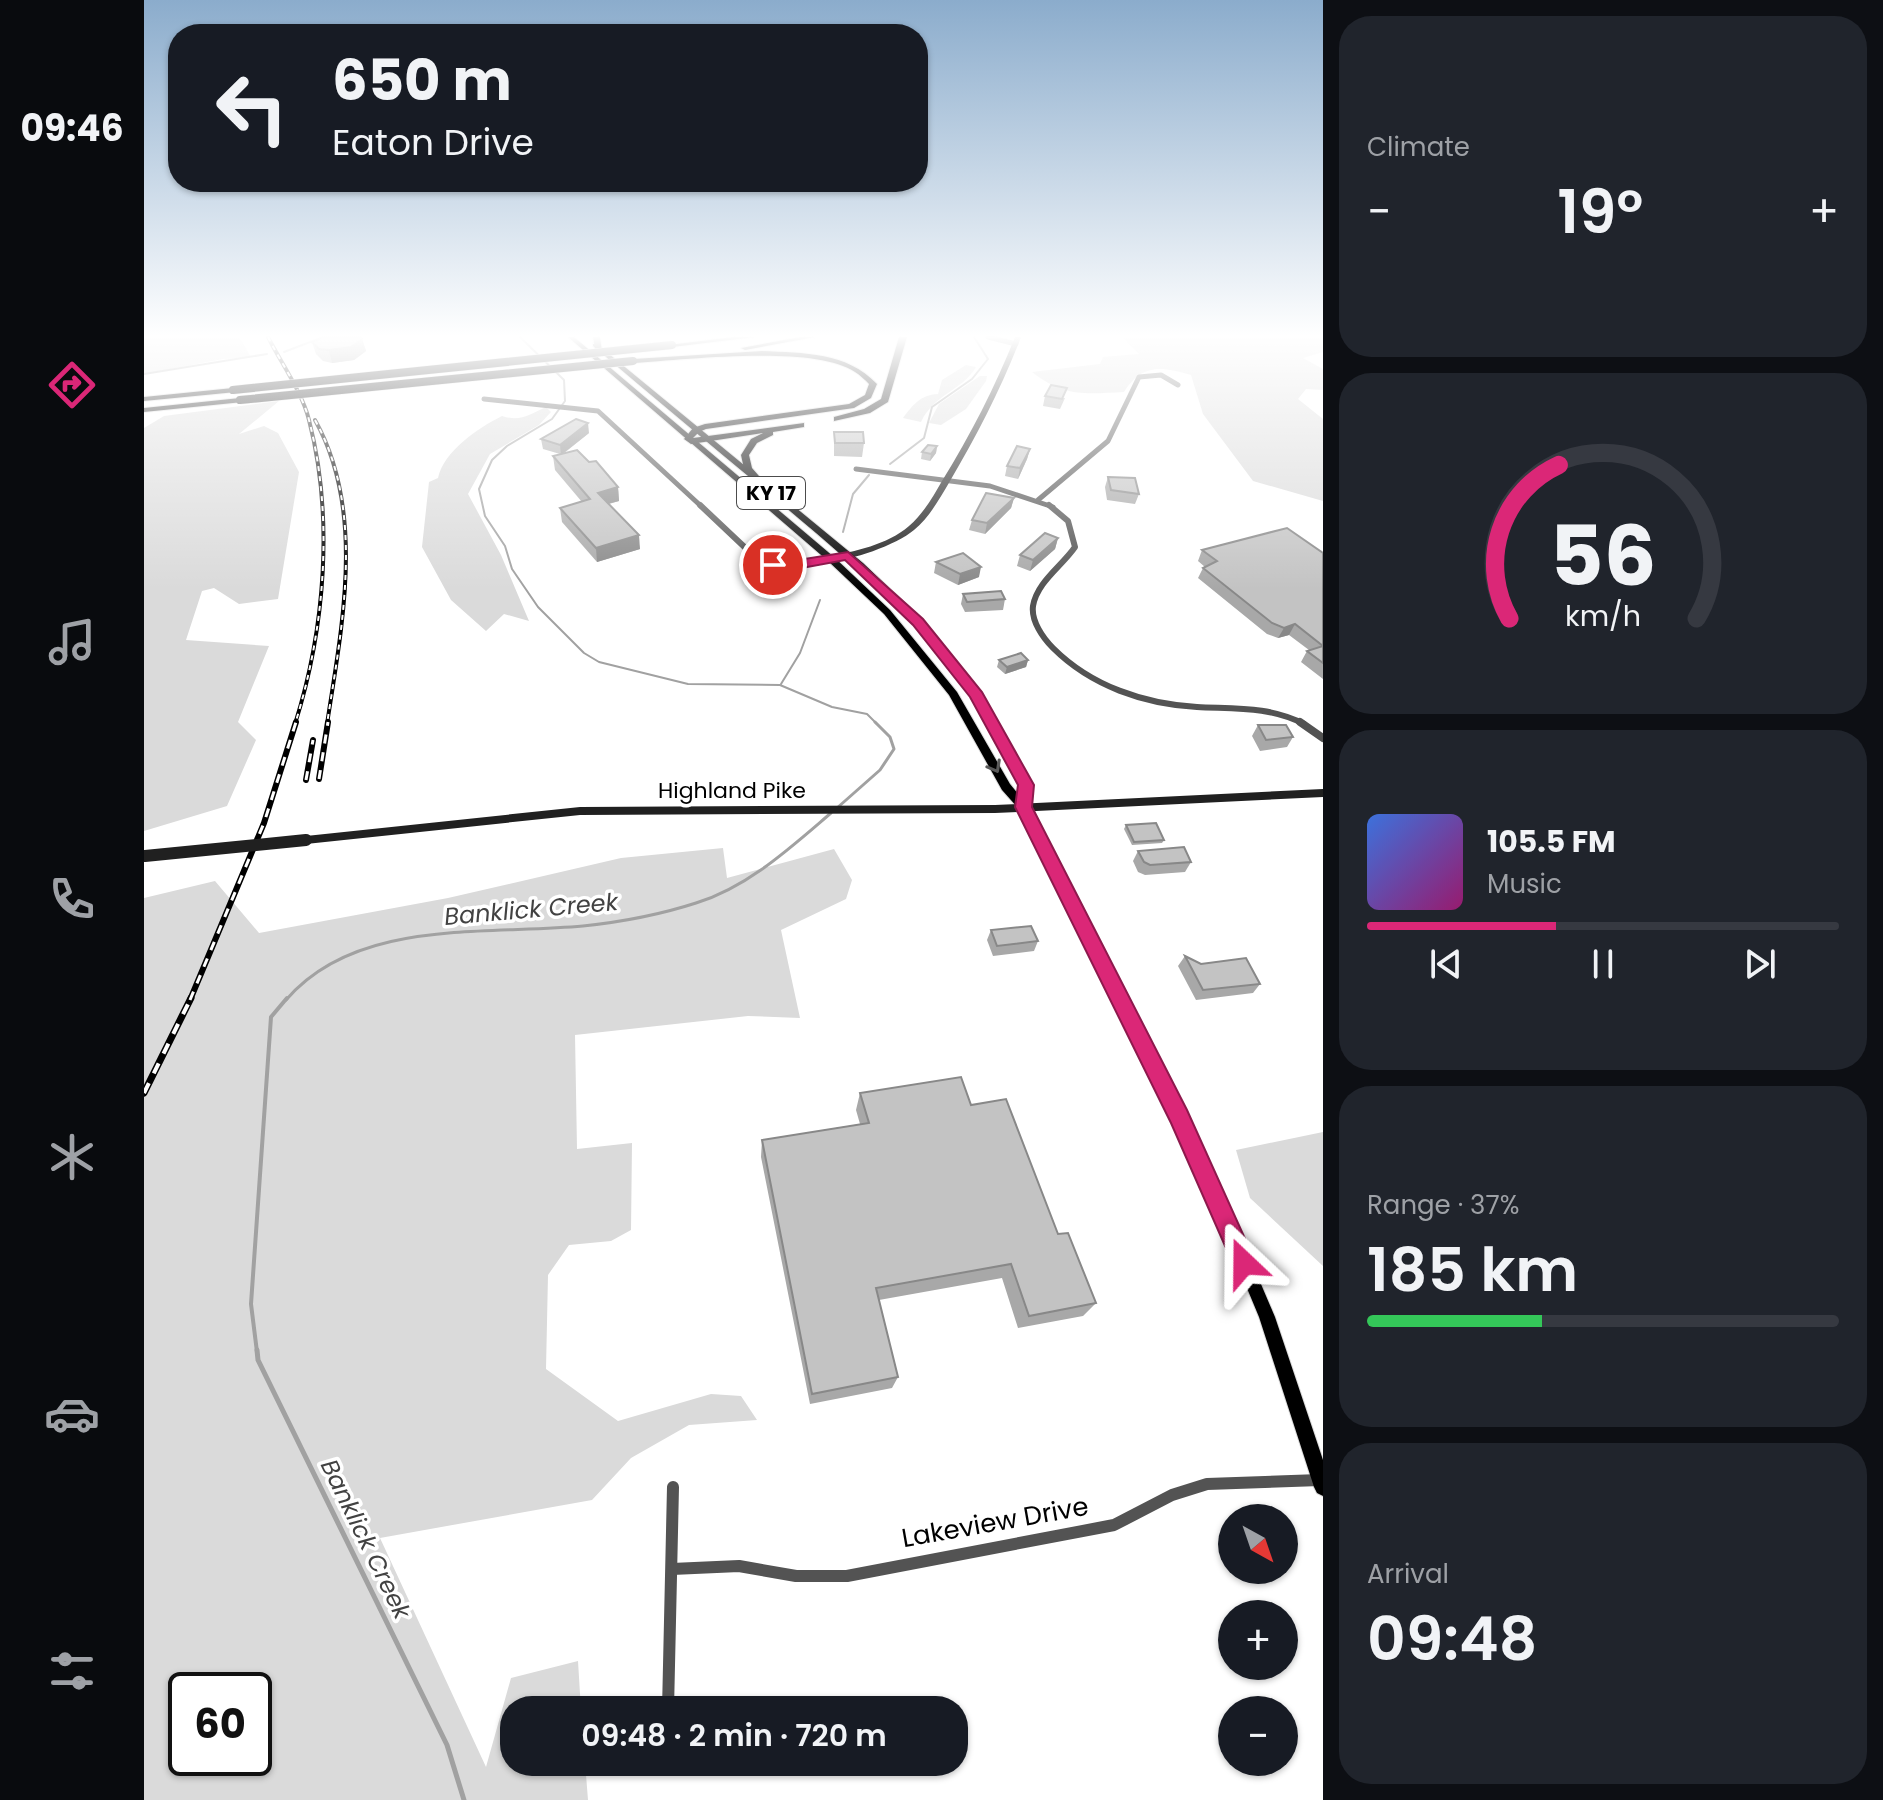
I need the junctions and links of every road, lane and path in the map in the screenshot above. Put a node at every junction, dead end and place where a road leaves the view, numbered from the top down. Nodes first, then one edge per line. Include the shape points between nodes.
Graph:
1 (610, 421) edge
2 (668, 421) edge
3 (685, 421) edge
4 (760, 421) edge
5 (975, 421) edge
6 (1118, 421) edge
7 (811, 423) dead end
8 (791, 426) junction
9 (696, 430) junction
10 (705, 439) junction
11 (690, 440) junction
12 (856, 469) dead end
13 (945, 480) junction
14 (760, 483) junction
15 (1038, 500) junction
16 (848, 556) junction
17 (831, 559) junction
18 (1323, 738) edge
19 (1323, 793) edge
20 (1023, 807) junction
21 (145, 856) edge
22 (1322, 1484) edge
23 (673, 1487) dead end
24 (672, 1569) junction
25 (668, 1696) edge

1 - 17 street via 754,556 785,567
2 - 11 main road, KY 17
3 - 9 main road, KY 17
4 - 9 highway
5 - 13 main road
6 - 15 street via 1108,441
7 - 8 highway
8 - 10 highway
8 - 14 highway via 760,437 748,448 745,463
9 - 10 main road, KY 17
9 - 11 highway
10 - 11 highway
10 - 14 main road, KY 17
11 - 17 main road, KY 17
12 - 13 street
13 - 15 street
13 - 16 main road via 911,529
14 - 16 main road, KY 17
15 - 18 street via 1065,517 1075,536 1069,556 1033,603 1037,626 1064,658 1116,690 1196,707 1264,709 1296,720
16 - 17 main road
16 - 20 main road, KY 17 via 906,609 965,680 1026,785
17 -> 20 main road, KY 17 via 928,660
19 - 20 main road, Highland Pike
20 - 21 main road, Highland Pike, bridge via 528,814
20 - 22 main road, KY 17 via 1210,1181 1267,1317
22 - 24 street, Lakeview Drive via 1207,1484 1172,1495 1114,1525 847,1576 796,1576 739,1566
23 - 24 street
24 - 25 street

